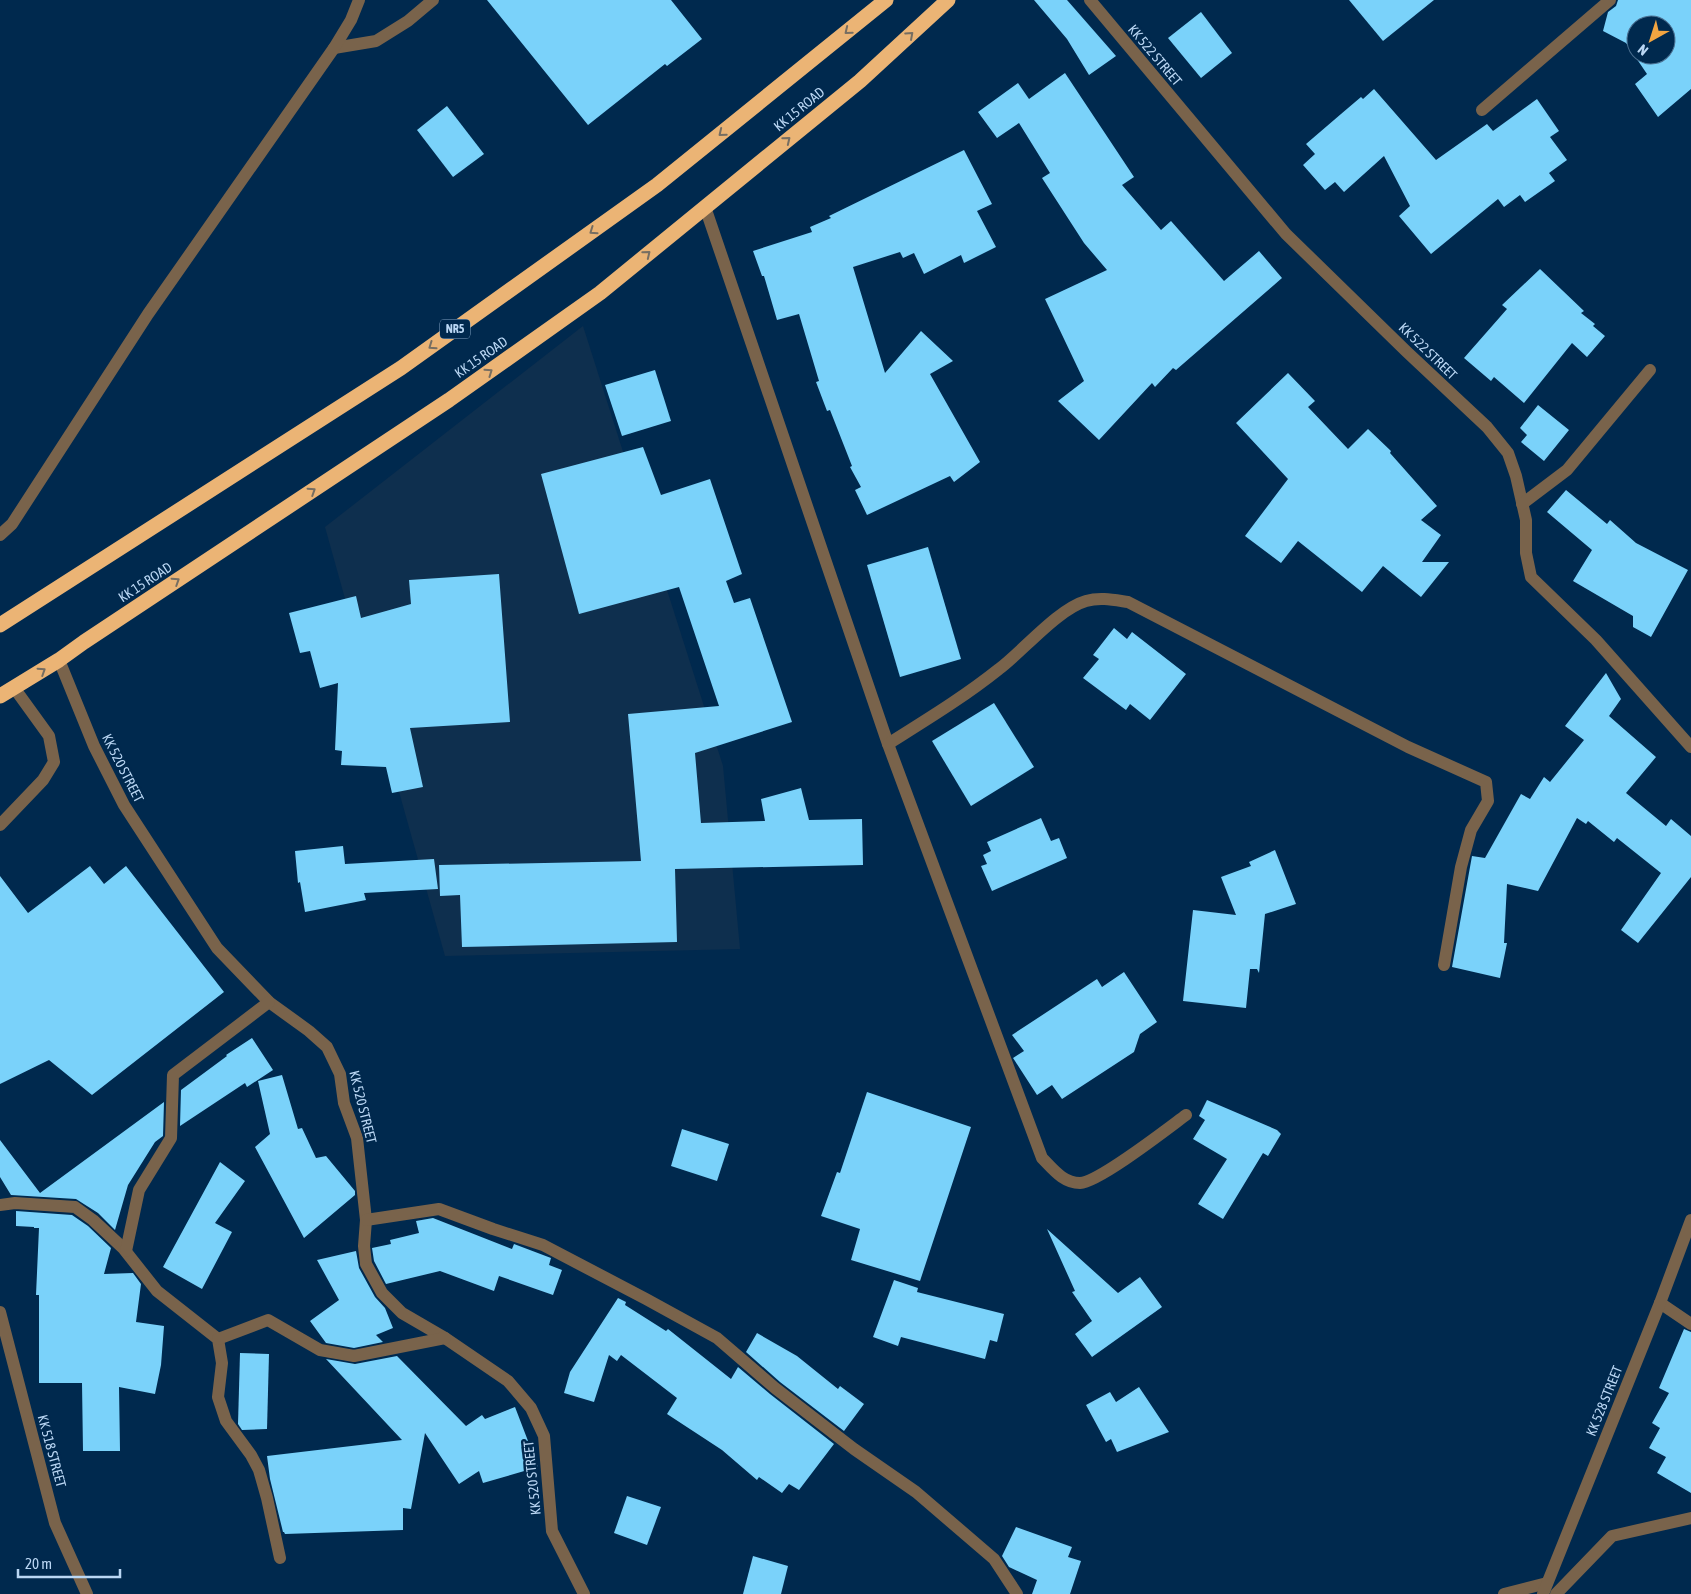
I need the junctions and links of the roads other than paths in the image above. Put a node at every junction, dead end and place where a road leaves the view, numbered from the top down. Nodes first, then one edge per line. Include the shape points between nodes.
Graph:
1 (359, 0) edge
2 (433, 0) edge
3 (886, 0) edge
4 (948, 0) edge
5 (1090, 0) edge
6 (1610, 0) edge
7 (334, 48) junction
8 (1482, 110) dead end
9 (705, 207) junction
10 (1650, 370) dead end
11 (1522, 504) junction
12 (0, 535) edge
13 (0, 625) edge
14 (59, 660) junction
15 (15, 689) junction
16 (0, 696) edge
17 (888, 744) junction
18 (1691, 747) edge
19 (0, 825) edge
20 (1444, 965) dead end
21 (270, 1002) junction
22 (1186, 1115) dead end
23 (0, 1205) edge
24 (366, 1220) junction
25 (1691, 1220) edge
26 (126, 1252) junction
27 (1660, 1303) junction
28 (0, 1312) edge
29 (1691, 1324) edge
30 (446, 1338) junction
31 (218, 1339) junction
32 (1691, 1518) edge
33 (280, 1558) dead end
34 (1545, 1588) edge
35 (87, 1594) edge
36 (584, 1594) edge
37 (1017, 1594) edge
38 (1504, 1594) edge
39 (1556, 1594) edge

1 - 7 street
2 - 7 street via 376,41
3 -> 13 highway, NR5 via 657,185 409,362
9 -> 4 highway, KK 15 ROAD via 860,81
5 - 11 street, KK 522 STREET via 1286,234 1487,427 1508,454
6 - 8 street
7 - 12 street via 148,314 12,524
14 -> 9 highway, KK 15 ROAD via 449,400 600,293
9 - 17 street
10 - 11 street via 1567,470
11 - 18 street, KK 522 STREET via 1526,520 1526,553 1532,576 1596,640
15 -> 14 highway, KK 15 ROAD
14 - 21 street, KK 520 STREET via 94,746 124,805 217,948
15 - 16 highway, KK 15 ROAD
15 - 19 street via 49,736 54,762 43,780
17 - 20 street via 962,698 1067,610 1086,601 1109,599 1128,602 1408,747 1486,782 1488,801 1471,830
17 - 22 street via 1042,1158 1060,1176 1081,1183 1102,1175
21 - 24 street, KK 520 STREET via 327,1047 340,1074 344,1103 357,1138
21 - 26 street via 173,1075 171,1138 139,1190
23 - 26 street via 75,1207
24 - 30 street, KK 520 STREET via 366,1264 382,1293 402,1313
24 - 37 street via 439,1209 543,1245 716,1338 854,1449 916,1492 994,1559
25 - 27 street, KK 528 STREET
26 - 31 street via 157,1291
27 - 29 street
27 - 34 street, KK 528 STREET
28 - 35 street, KK 518 STREET via 55,1523
30 - 31 street via 354,1356 320,1350 268,1320
30 - 36 street, KK 520 STREET via 508,1382 531,1408 544,1436 552,1531
31 - 33 street via 222,1363 218,1397 226,1421 259,1470
32 - 39 street via 1612,1536
34 - 38 street

